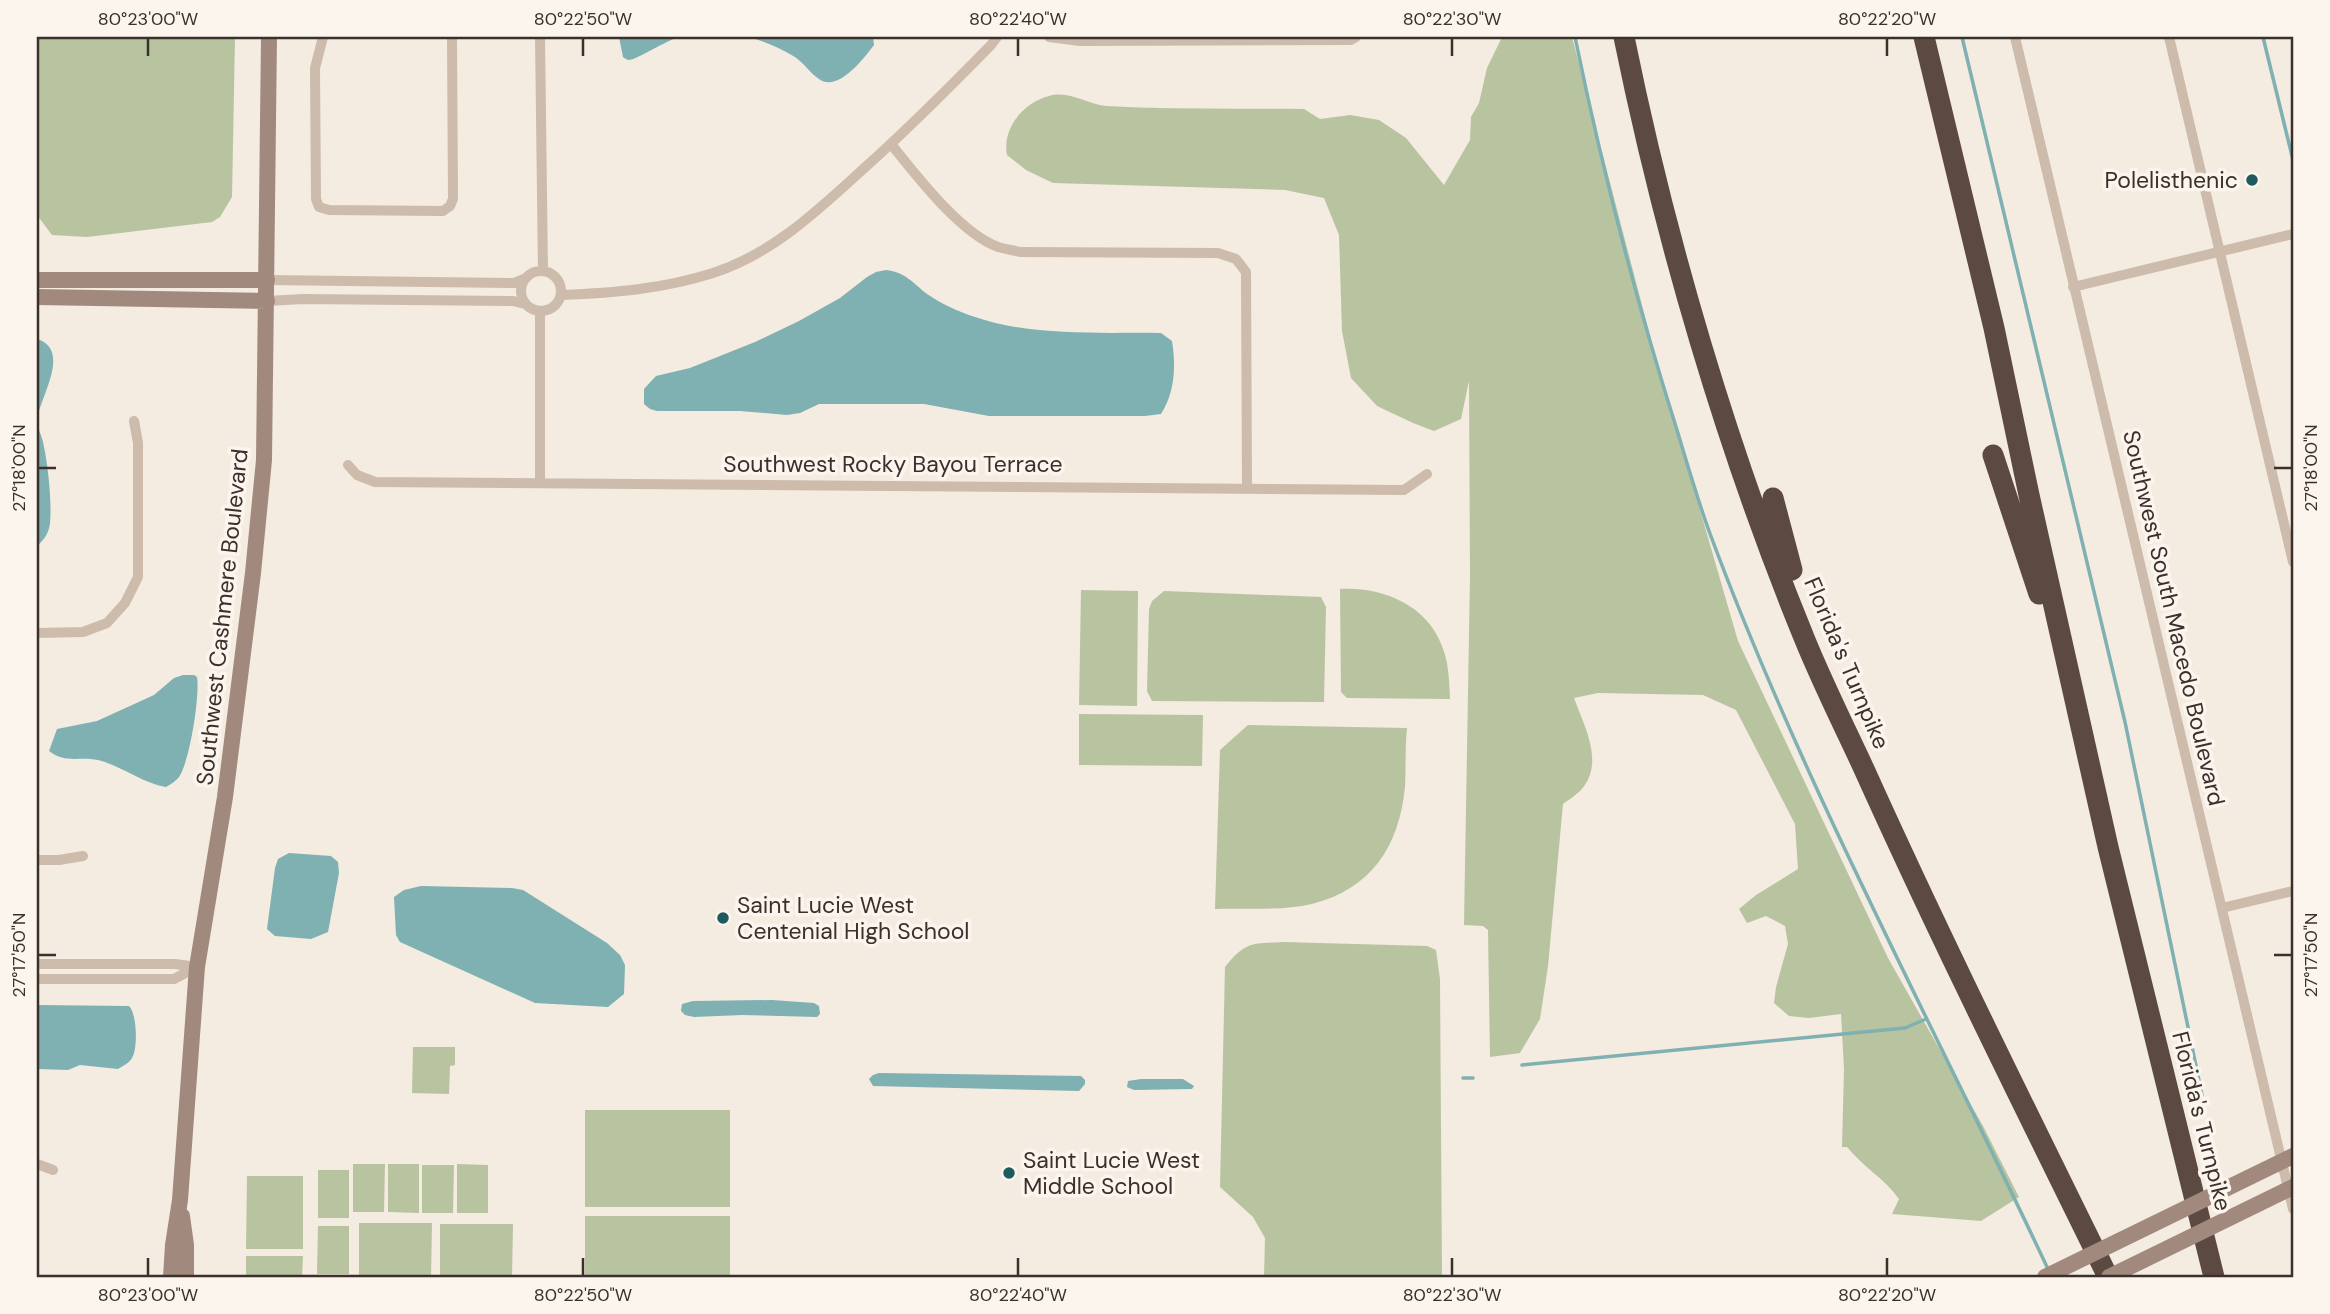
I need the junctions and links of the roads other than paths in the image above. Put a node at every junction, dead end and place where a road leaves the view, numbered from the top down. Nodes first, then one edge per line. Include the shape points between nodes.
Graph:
1 (269, 37) edge
2 (323, 37) edge
3 (452, 37) edge
4 (540, 37) edge
5 (997, 37) edge
6 (1049, 37) edge
7 (1356, 37) edge
8 (1623, 37) edge
9 (1924, 37) edge
10 (2015, 37) edge
11 (2169, 37) edge
12 (891, 144) junction
13 (2293, 234) edge
14 (2221, 253) junction
15 (543, 271) junction
16 (524, 279) junction
17 (37, 280) edge
18 (267, 280) junction
19 (422, 282) junction
20 (2073, 287) junction
21 (561, 295) junction
22 (37, 297) edge
23 (425, 300) junction
24 (267, 301) junction
25 (525, 304) junction
26 (540, 312) junction
27 (134, 421) dead end
28 (1993, 455) dead end
29 (348, 465) dead end
30 (1427, 474) dead end
31 (540, 482) junction
32 (1247, 488) junction
33 (1773, 498) dead end
34 (2293, 562) edge
35 (37, 633) edge
36 (1827, 688) junction
37 (2077, 709) junction
38 (83, 856) dead end
39 (37, 860) edge
40 (2293, 891) edge
41 (2222, 908) junction
42 (37, 964) edge
43 (197, 967) junction
44 (37, 979) edge
45 (2293, 1156) edge
46 (37, 1164) edge
47 (53, 1170) dead end
48 (2293, 1187) edge
49 (180, 1200) junction
50 (2293, 1209) edge
51 (171, 1277) edge
52 (186, 1277) edge
53 (2045, 1277) edge
54 (2109, 1277) edge
55 (2214, 1277) edge

1 - 18 street, Southwest Cashmere Boulevard
2 - 3 street via 315,68 319,207 443,211 453,199
4 - 15 street
5 - 12 street
6 - 7 street via 1202,41
8 - 36 highway, Florida's Turnpike via 1674,248 1710,371 1805,641
9 - 37 highway, Florida's Turnpike via 1994,328
10 - 20 street, Southwest South Macedo Boulevard
11 - 14 street
12 - 21 street via 783,239 752,256 671,285
12 - 32 street via 936,199 996,246 1020,252 1218,253 1236,259 1246,272
13 - 14 street
14 - 20 street
14 - 34 street
15 - 16 street
15 - 21 street via 559,281
16 - 19 street via 514,283
16 - 25 street via 520,293
17 - 18 street
18 - 19 street
18 - 24 street, Southwest Cashmere Boulevard
19 - 23 street
20 - 41 street, Southwest South Macedo Boulevard
21 - 26 street via 551,309
22 - 24 street
23 - 24 street
23 - 25 street
24 - 43 street, Southwest Cashmere Boulevard via 264,460 253,573 225,797
25 - 26 street
26 - 31 street
27 - 35 street via 138,577 125,603 107,623 83,632
28 - 37 highway
29 - 31 street, Southwest Rocky Bayou Terrace via 357,475 375,482
30 - 32 street, Southwest Rocky Bayou Terrace via 1404,490
31 - 32 street, Southwest Rocky Bayou Terrace
33 - 36 highway
36 - 54 highway, Florida's Turnpike via 1925,906
37 - 55 highway, Florida's Turnpike
38 - 39 street
40 - 41 street
41 - 50 street, Southwest South Macedo Boulevard
42 - 43 street
43 - 44 street via 174,979
43 - 49 street, Southwest Cashmere Boulevard
45 - 53 street, bridge
46 - 47 street
48 - 54 street, bridge
49 - 51 street, Southwest Cashmere Boulevard
49 - 52 street, Southwest Cashmere Boulevard

